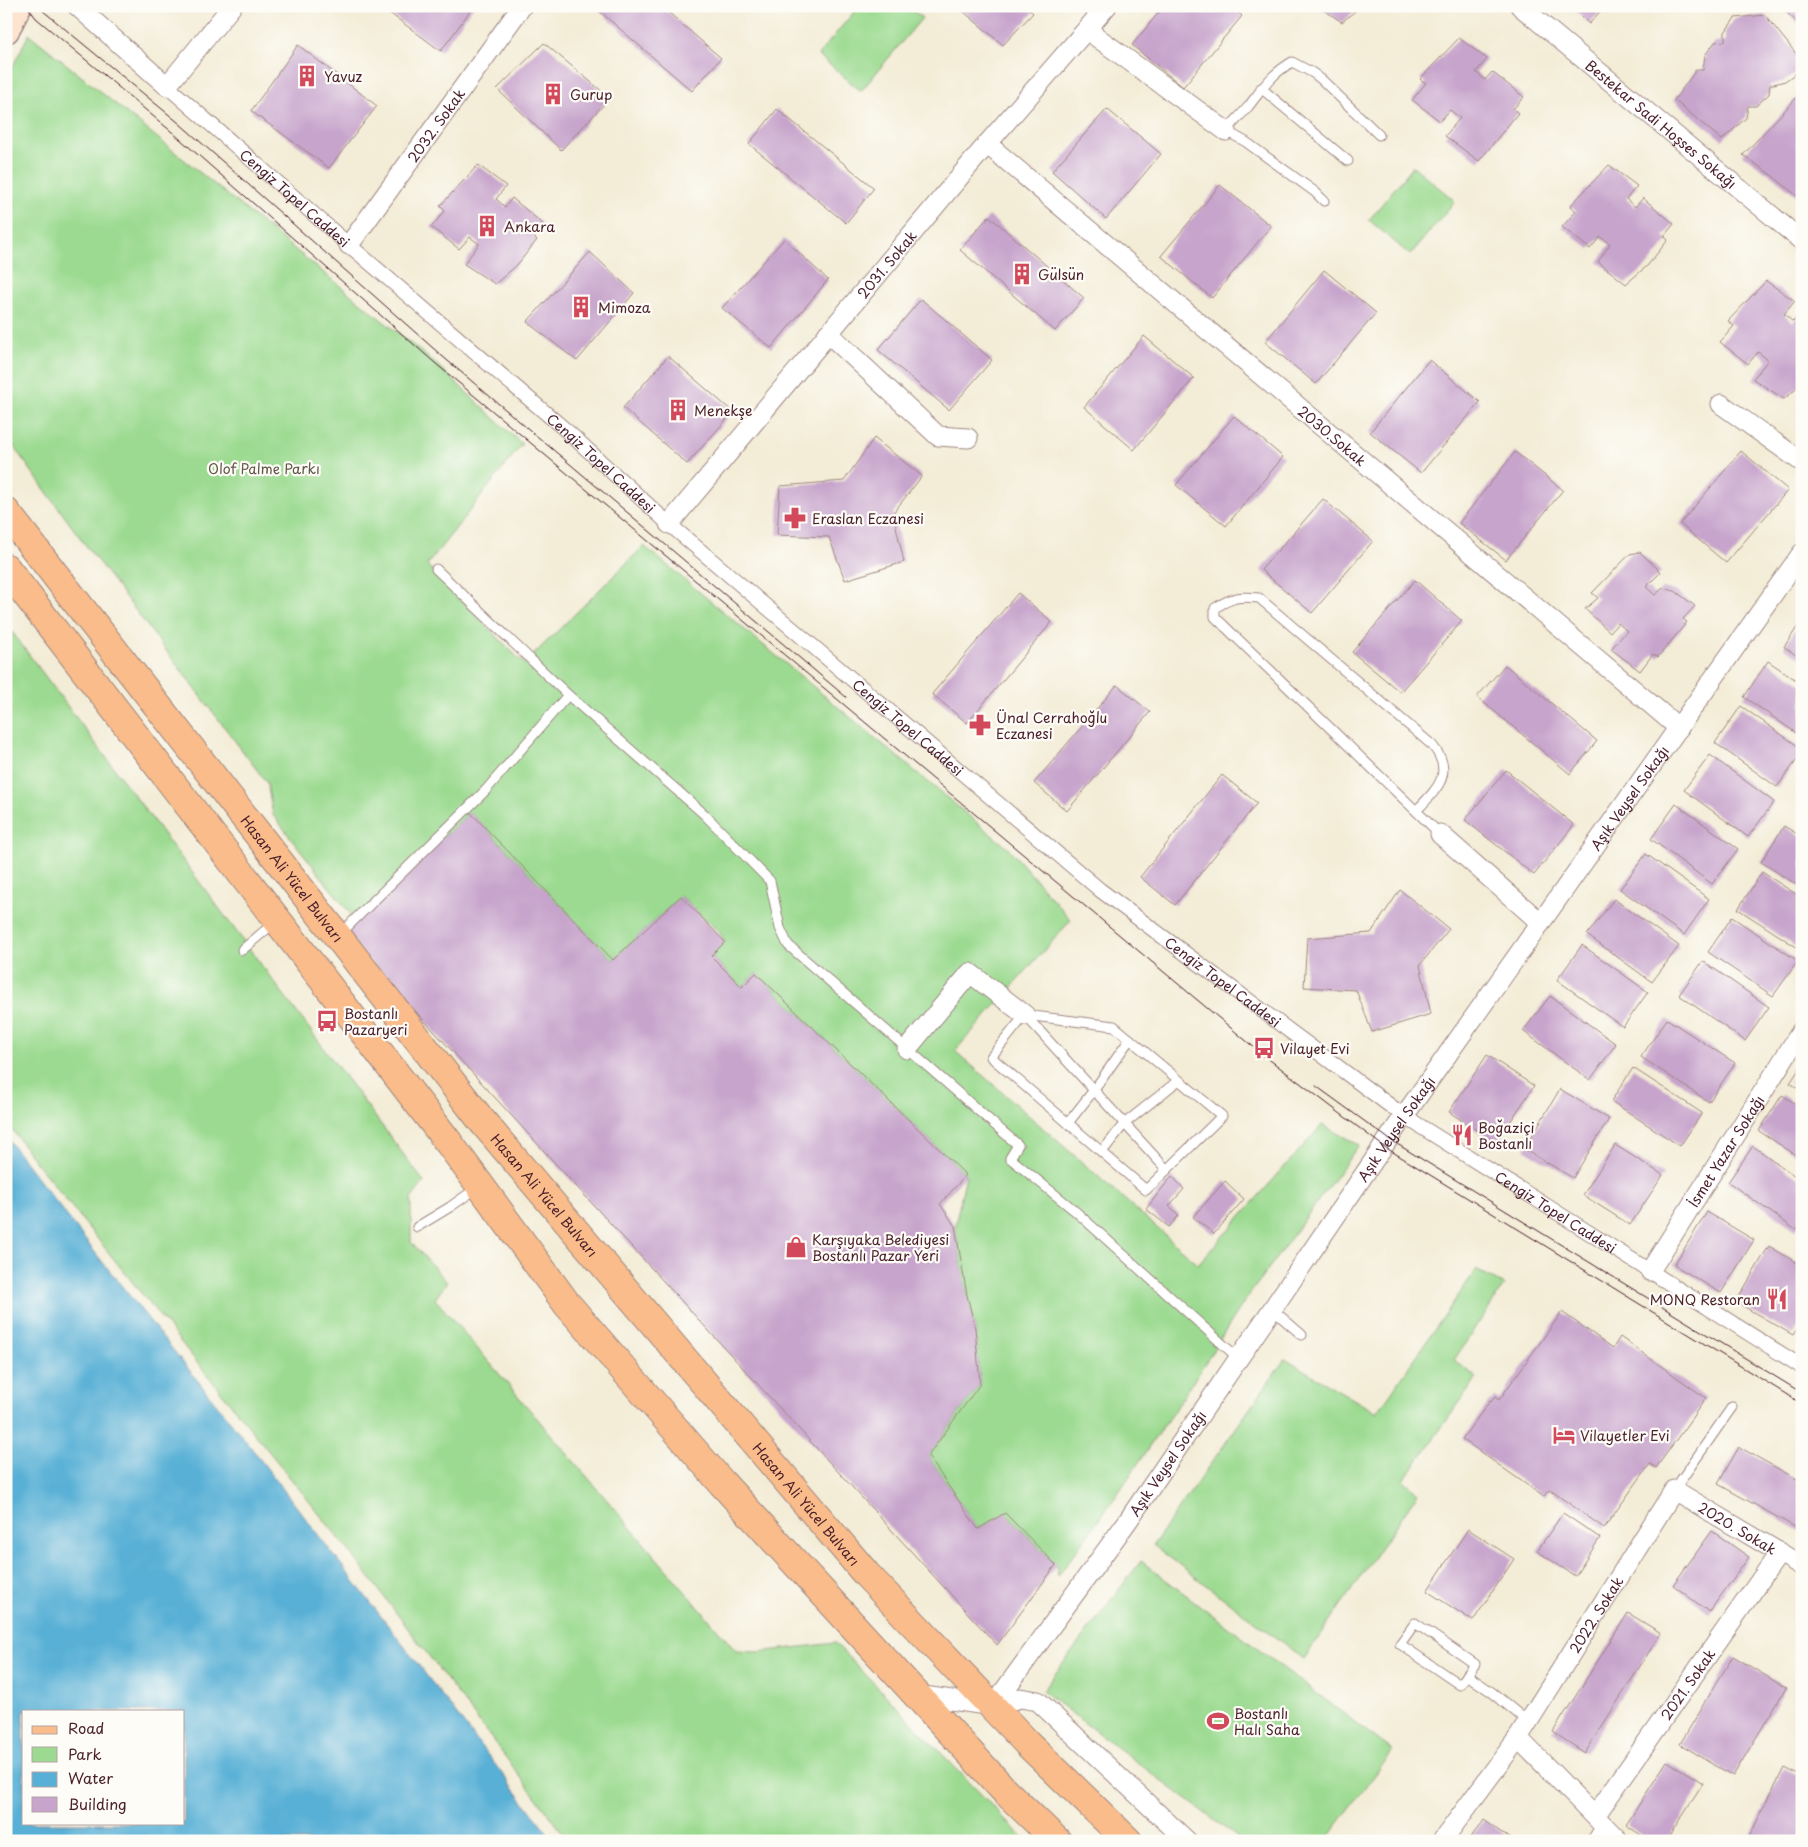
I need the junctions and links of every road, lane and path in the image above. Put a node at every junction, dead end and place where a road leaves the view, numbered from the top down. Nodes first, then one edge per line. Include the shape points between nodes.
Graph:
1 (18, 6) edge
2 (77, 6) edge
3 (232, 6) edge
4 (522, 6) edge
5 (1106, 6) edge
6 (1520, 6) edge
7 (6, 30) edge
8 (1087, 30) junction
9 (167, 86) junction
10 (1261, 88) junction
11 (1226, 131) junction
12 (1379, 135) dead end
13 (987, 144) junction
14 (1348, 161) dead end
15 (1324, 201) dead end
16 (1802, 242) edge
17 (349, 245) junction
18 (828, 333) junction
19 (1720, 404) dead end
20 (968, 438) dead end
21 (1802, 462) edge
22 (6, 512) edge
23 (669, 524) junction
24 (1798, 565) edge
25 (6, 568) edge
26 (436, 568) dead end
27 (568, 695) junction
28 (1679, 728) junction
29 (1416, 811) junction
30 (1440, 834) joint
31 (278, 920) junction
32 (1541, 923) junction
33 (338, 936) junction
34 (242, 950) dead end
35 (1026, 1015) junction
36 (1802, 1030) edge
37 (1130, 1039) junction
38 (908, 1049) junction
39 (1179, 1080) junction
40 (1094, 1090) junction
41 (1404, 1116) junction
42 (1068, 1123) junction
43 (1124, 1124) junction
44 (1102, 1152) junction
45 (1167, 1170) junction
46 (480, 1186) junction
47 (417, 1227) dead end
48 (1650, 1271) junction
49 (1272, 1309) junction
50 (1302, 1335) dead end
51 (1238, 1358) junction
52 (1802, 1367) edge
53 (1732, 1407) dead end
54 (1674, 1490) junction
55 (1780, 1552) junction
56 (1802, 1566) edge
57 (1467, 1675) junction
58 (917, 1695) junction
59 (993, 1706) junction
60 (1528, 1722) junction
61 (1518, 1738) junction
62 (1598, 1820) junction
63 (1057, 1841) edge
64 (1128, 1841) edge
65 (1187, 1841) edge
66 (1442, 1841) edge
67 (1591, 1841) edge
68 (1619, 1841) edge

1 - 7 main road
2 - 9 street, Cengiz Topel Caddesi
3 - 9 street
4 - 17 street, 2032. Sokak
5 - 8 street, 2031. Sokak
6 - 16 street, Bestekar Sadi Hoşses Sokağı
8 - 11 street
8 - 13 street, 2031. Sokak
9 - 17 street, Cengiz Topel Caddesi
10 - 11 lane
10 - 12 lane via 1292,62 1322,80
10 - 14 lane
11 - 15 lane via 1246,142
13 - 18 street, 2031. Sokak
13 - 28 street, 2030.Sokak
17 - 23 street, Cengiz Topel Caddesi via 568,432
18 - 20 street via 938,436
18 - 23 street, 2031. Sokak
19 - 21 street
22 - 33 main road, Hasan Ali Yücel Bulvarı
23 - 41 street, Cengiz Topel Caddesi via 1100,890
24 - 28 street, Aşık Veysel Sokağı
25 - 31 main road
26 - 27 lane
27 - 33 lane via 486,790
27 - 38 lane via 704,814 770,881 780,928 788,945
28 - 32 street, Aşık Veysel Sokağı
29 - 29 lane via 1440,786 1444,763 1432,745 1259,598 1240,596 1215,608 1215,617
29 - 30 lane
30 - 32 street
31 - 34 lane
31 - 46 main road
32 - 41 street, Aşık Veysel Sokağı
33 - 59 main road, Hasan Ali Yücel Bulvarı via 482,1121 867,1574
35 - 37 lane via 1114,1026
35 - 38 street via 970,973
35 - 40 lane
35 - 42 lane via 991,1057
36 - 48 street, İsmet Yazar Sokağı
37 - 39 lane
37 - 40 lane
38 - 51 lane via 1018,1145 1010,1158 1074,1210
39 - 43 lane
39 - 45 lane via 1222,1116
40 - 42 lane
40 - 43 lane
41 - 48 street, Cengiz Topel Caddesi
41 - 49 street, Aşık Veysel Sokağı
42 - 44 lane
43 - 44 lane
43 - 45 lane
44 - 45 lane via 1146,1190
46 - 47 lane
46 - 58 main road via 567,1304 722,1483
48 - 52 street, Cengiz Topel Caddesi
49 - 50 lane
49 - 51 street, Aşık Veysel Sokağı
51 - 59 street, Aşık Veysel Sokağı via 1127,1522
53 - 54 lane
54 - 55 street, 2020. Sokak
54 - 60 street, 2022. Sokak
55 - 56 street, 2020. Sokak
55 - 62 street, 2021. Sokak
57 - 57 lane via 1460,1685 1400,1644 1415,1623 1475,1664
57 - 60 lane
58 - 59 street
58 - 63 main road via 1004,1790
59 - 64 main road, Hasan Ali Yücel Bulvarı
59 - 65 street via 1020,1698 1038,1701
60 - 61 street, 2022. Sokak
61 - 62 street
61 - 66 street, 2022. Sokak
62 - 67 lane
62 - 68 street

